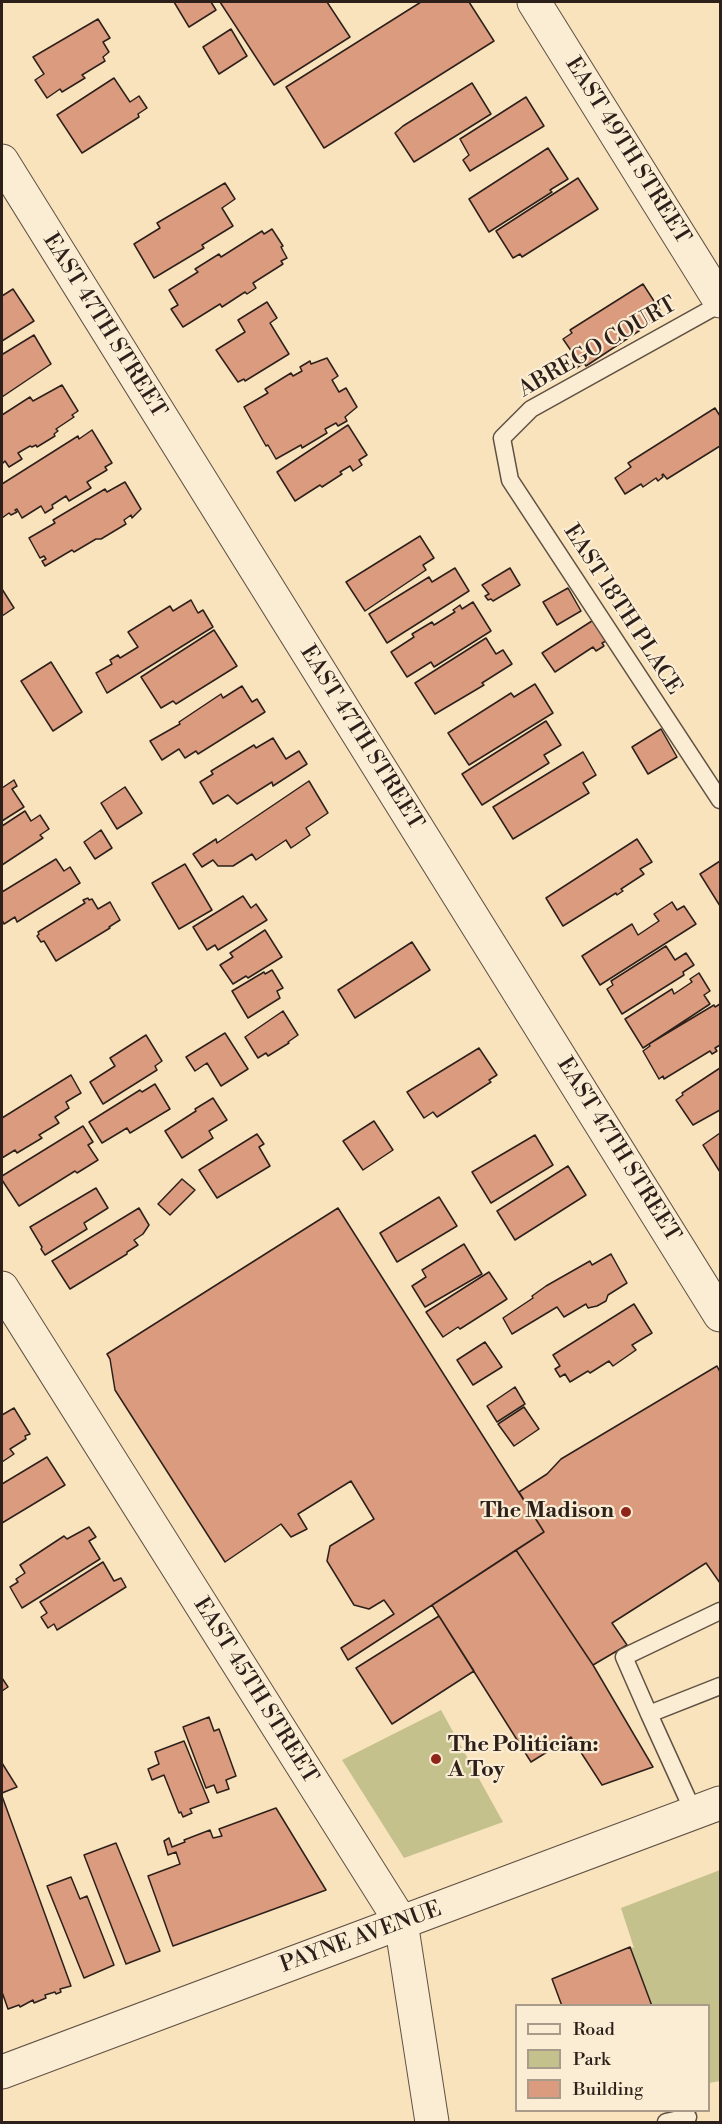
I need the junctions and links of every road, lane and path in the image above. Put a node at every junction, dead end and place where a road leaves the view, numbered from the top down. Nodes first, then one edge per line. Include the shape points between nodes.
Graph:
1 (534, 2) edge
2 (2, 161) edge
3 (720, 302) edge
4 (502, 438) joint
5 (720, 800) edge
6 (2, 1288) edge
7 (720, 1315) edge
8 (720, 1611) edge
9 (720, 1686) edge
10 (649, 1714) junction
11 (707, 1808) edge
12 (401, 1922) junction
13 (2, 2072) edge
14 (688, 2117) dead end
15 (432, 2122) edge
16 (666, 2122) edge

1 - 3 street, EAST 49TH STREET
2 - 7 street, EAST 47TH STREET
3 - 4 lane, ABREGO COURT via 531,409
4 - 5 lane, EAST 18TH PLACE via 510,480
6 - 12 street, EAST 45TH STREET
8 - 10 lane via 624,1657
9 - 10 lane
10 - 11 lane
11 - 12 street, PAYNE AVENUE
12 - 13 street, PAYNE AVENUE
12 - 15 street, EAST 45TH STREET
14 - 16 lane

